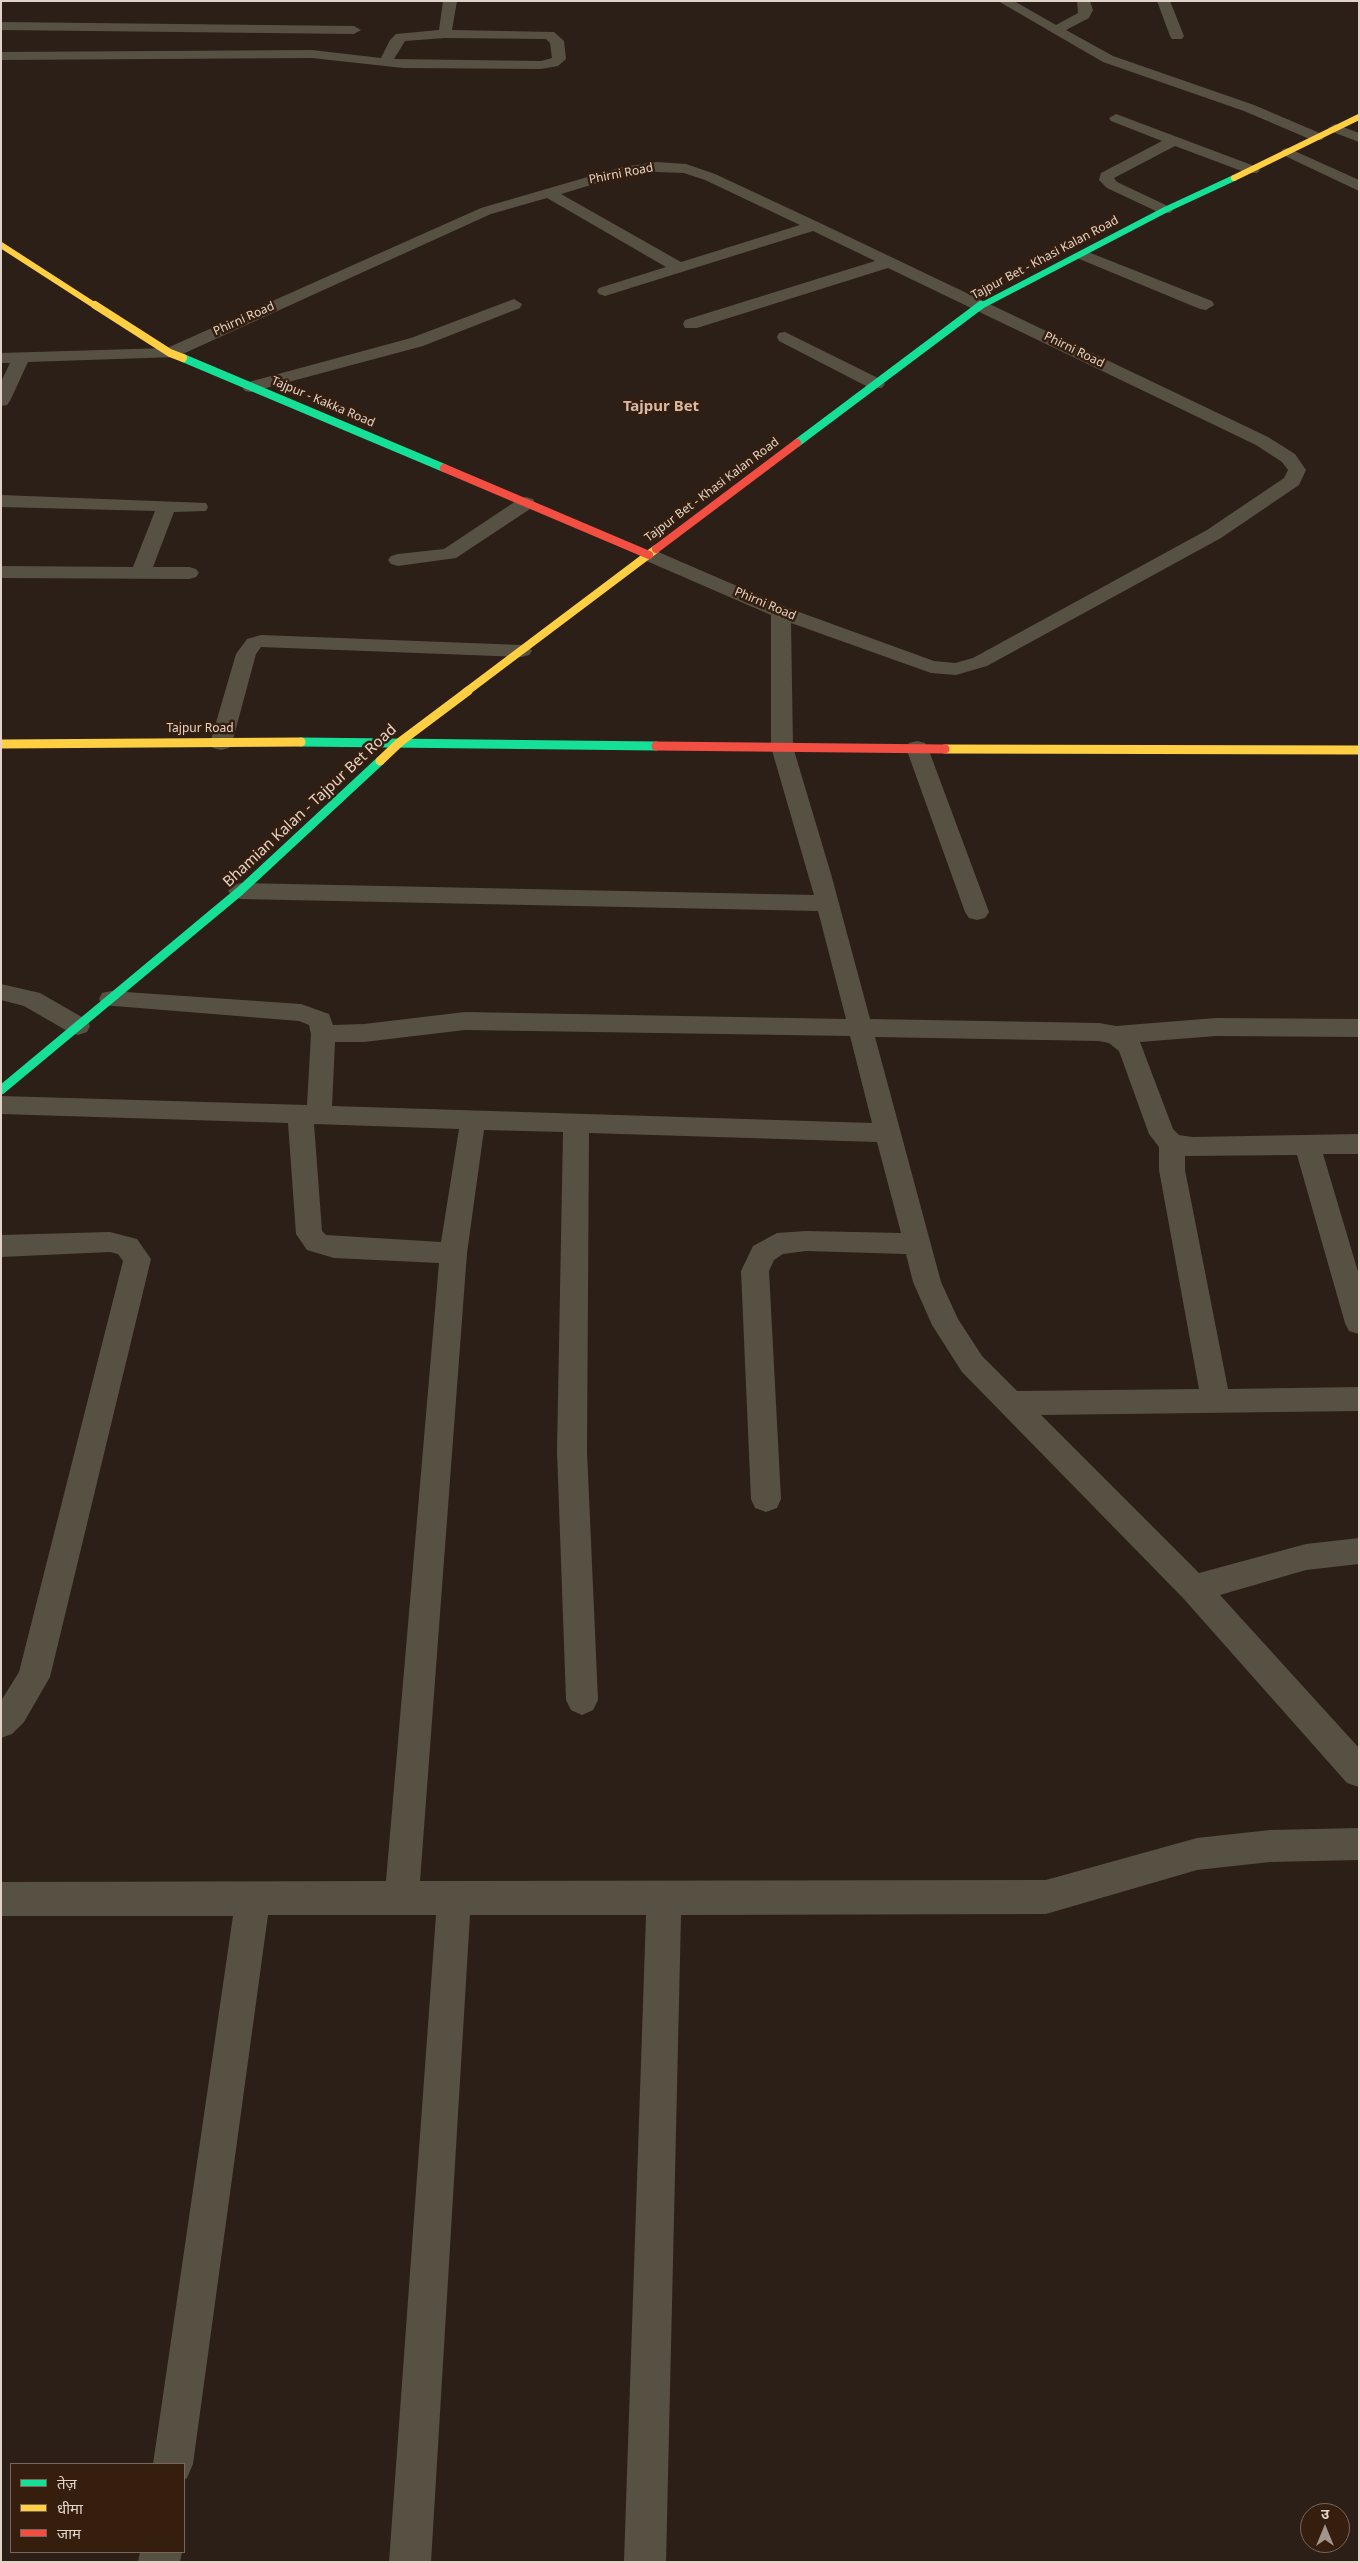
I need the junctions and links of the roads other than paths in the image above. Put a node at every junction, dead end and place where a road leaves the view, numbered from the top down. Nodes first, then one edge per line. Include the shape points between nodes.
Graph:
1 (450, 1) edge
2 (1083, 1) edge
3 (1163, 1) edge
4 (1007, 2) edge
5 (1, 26) edge
6 (354, 30) dead end
7 (1056, 30) junction
8 (444, 34) junction
9 (1177, 36) dead end
10 (1, 56) edge
11 (385, 62) junction
12 (1359, 116) edge
13 (1116, 118) dead end
14 (1336, 128) junction
15 (1317, 138) junction
16 (1359, 138) edge
17 (1175, 140) junction
18 (1288, 152) junction
19 (1252, 170) junction
20 (1359, 186) edge
21 (547, 192) junction
22 (1166, 210) junction
23 (814, 226) junction
24 (1, 245) edge
25 (1083, 255) junction
26 (889, 262) junction
27 (679, 268) junction
28 (605, 291) dead end
29 (514, 304) dead end
30 (981, 305) junction
31 (1206, 305) dead end
32 (691, 324) dead end
33 (785, 337) dead end
34 (170, 353) junction
35 (1, 358) edge
36 (21, 358) junction
37 (876, 384) junction
38 (251, 387) junction
39 (1, 400) edge
40 (1, 501) edge
41 (526, 503) junction
42 (167, 506) junction
43 (199, 507) dead end
44 (649, 555) junction
45 (398, 560) dead end
46 (1, 572) edge
47 (141, 572) junction
48 (189, 573) dead end
49 (781, 612) junction
50 (522, 650) junction
51 (400, 742) junction
52 (221, 743) junction
53 (1, 744) edge
54 (782, 747) junction
55 (917, 748) junction
56 (1359, 750) edge
57 (240, 892) junction
58 (828, 903) junction
59 (977, 912) dead end
60 (1, 992) edge
61 (111, 999) junction
62 (78, 1026) junction
63 (1359, 1028) edge
64 (861, 1029) junction
65 (323, 1034) junction
66 (1116, 1035) junction
67 (1, 1090) edge
68 (1, 1105) edge
69 (309, 1115) junction
70 (473, 1120) junction
71 (576, 1124) junction
72 (888, 1133) junction
73 (1172, 1144) junction
74 (1359, 1144) edge
75 (1307, 1145) junction
76 (917, 1244) junction
77 (1, 1246) edge
78 (453, 1253) junction
79 (1359, 1324) edge
80 (1359, 1400) edge
81 (1216, 1401) junction
82 (1010, 1403) junction
83 (766, 1499) dead end
84 (1359, 1551) edge
85 (1194, 1588) junction
86 (582, 1700) dead end
87 (1, 1724) edge
88 (1352, 1757) edge
89 (1359, 1844) edge
90 (253, 1898) junction
91 (402, 1898) junction
92 (454, 1898) junction
93 (664, 1898) junction
94 (1, 1899) edge
95 (173, 2463) edge
96 (410, 2562) edge
97 (645, 2562) edge

1 - 8 street
2 - 7 street via 1084,15
3 - 9 street
4 - 7 street
5 - 6 street
7 - 15 street via 1108,59 1249,108
8 - 11 street via 401,37
8 - 11 street via 549,35 557,41 559,59 541,65
10 - 11 street via 312,54
12 - 14 street, Tajpur Bet - Khasi Kalan Road
13 - 17 street
14 - 15 street, Tajpur Bet - Khasi Kalan Road
14 - 16 street
15 - 18 street, Tajpur Bet - Khasi Kalan Road
17 - 19 street
17 - 22 street via 1106,176 1112,185
18 - 19 street, Tajpur Bet - Khasi Kalan Road
18 - 20 street
19 - 22 street, Tajpur Bet - Khasi Kalan Road
21 - 23 street, Phirni Road via 627,170 686,169
21 - 27 street
21 - 34 street, Phirni Road via 486,211 438,231
22 - 25 street, Tajpur Bet - Khasi Kalan Road
23 - 26 street, Phirni Road
23 - 27 street
24 - 34 street, Tajpur - Kakka Road
25 - 30 street, Tajpur Bet - Khasi Kalan Road
25 - 31 street
26 - 30 street, Phirni Road
26 - 32 street
27 - 28 street
29 - 38 street via 417,342
30 - 37 street, Tajpur Bet - Khasi Kalan Road
30 - 49 street, Phirni Road via 1262,441 1289,458 1297,470 1292,481 1214,534 980,662 956,669 931,667
33 - 37 street
34 - 36 street
34 - 38 street, Tajpur - Kakka Road
35 - 36 street
36 - 39 street
37 - 44 street, Tajpur Bet - Khasi Kalan Road
38 - 41 street, Tajpur - Kakka Road
40 - 42 street
41 - 44 street, Tajpur - Kakka Road
41 - 45 street via 449,554
42 - 43 street
42 - 47 street
44 - 49 street, Phirni Road
44 - 50 street, Bhamian Kalan - Tajpur Bet Road
46 - 47 street
47 - 48 street
49 - 54 street
50 - 51 street, Bhamian Kalan - Tajpur Bet Road
50 - 52 street via 254,643 246,654
51 - 52 street, Tajpur Road
51 - 54 street, Tajpur Road
51 - 57 street, Bhamian Kalan - Tajpur Bet Road
52 - 53 street, Tajpur Road
54 - 55 street, Tajpur Road
54 - 58 street
55 - 56 street, Tajpur Road
55 - 59 street
57 - 58 street
57 - 61 street, Bhamian Kalan - Tajpur Bet Road
58 - 64 street
60 - 62 street via 31,999
61 - 62 street, Bhamian Kalan - Tajpur Bet Road
61 - 65 street via 300,1013 320,1020
62 - 67 street, Bhamian Kalan - Tajpur Bet Road
63 - 66 street via 1216,1027
64 - 65 street via 465,1021 364,1033
64 - 66 street via 1099,1032
64 - 72 street
65 - 69 street
66 - 73 street via 1130,1046 1162,1134
68 - 69 street
69 - 70 street
69 - 78 street via 309,1234 317,1244
70 - 71 street
70 - 78 street
71 - 72 street
71 - 86 street via 572,1452
72 - 76 street
73 - 75 street via 1192,1147
73 - 81 street via 1172,1170
74 - 75 street
75 - 79 street
76 - 82 street via 927,1282 946,1325 972,1364
76 - 83 street via 806,1242 777,1244 763,1253 755,1271
77 - 87 street via 110,1242 127,1246 136,1259 34,1677
78 - 91 street
80 - 81 street
81 - 82 street
82 - 85 street
84 - 85 street via 1306,1557
85 - 88 street
89 - 93 street via 1270,1846 1197,1854 1046,1897
90 - 91 street
90 - 94 street
90 - 95 street
91 - 92 street
92 - 93 street
92 - 96 street
93 - 97 street

